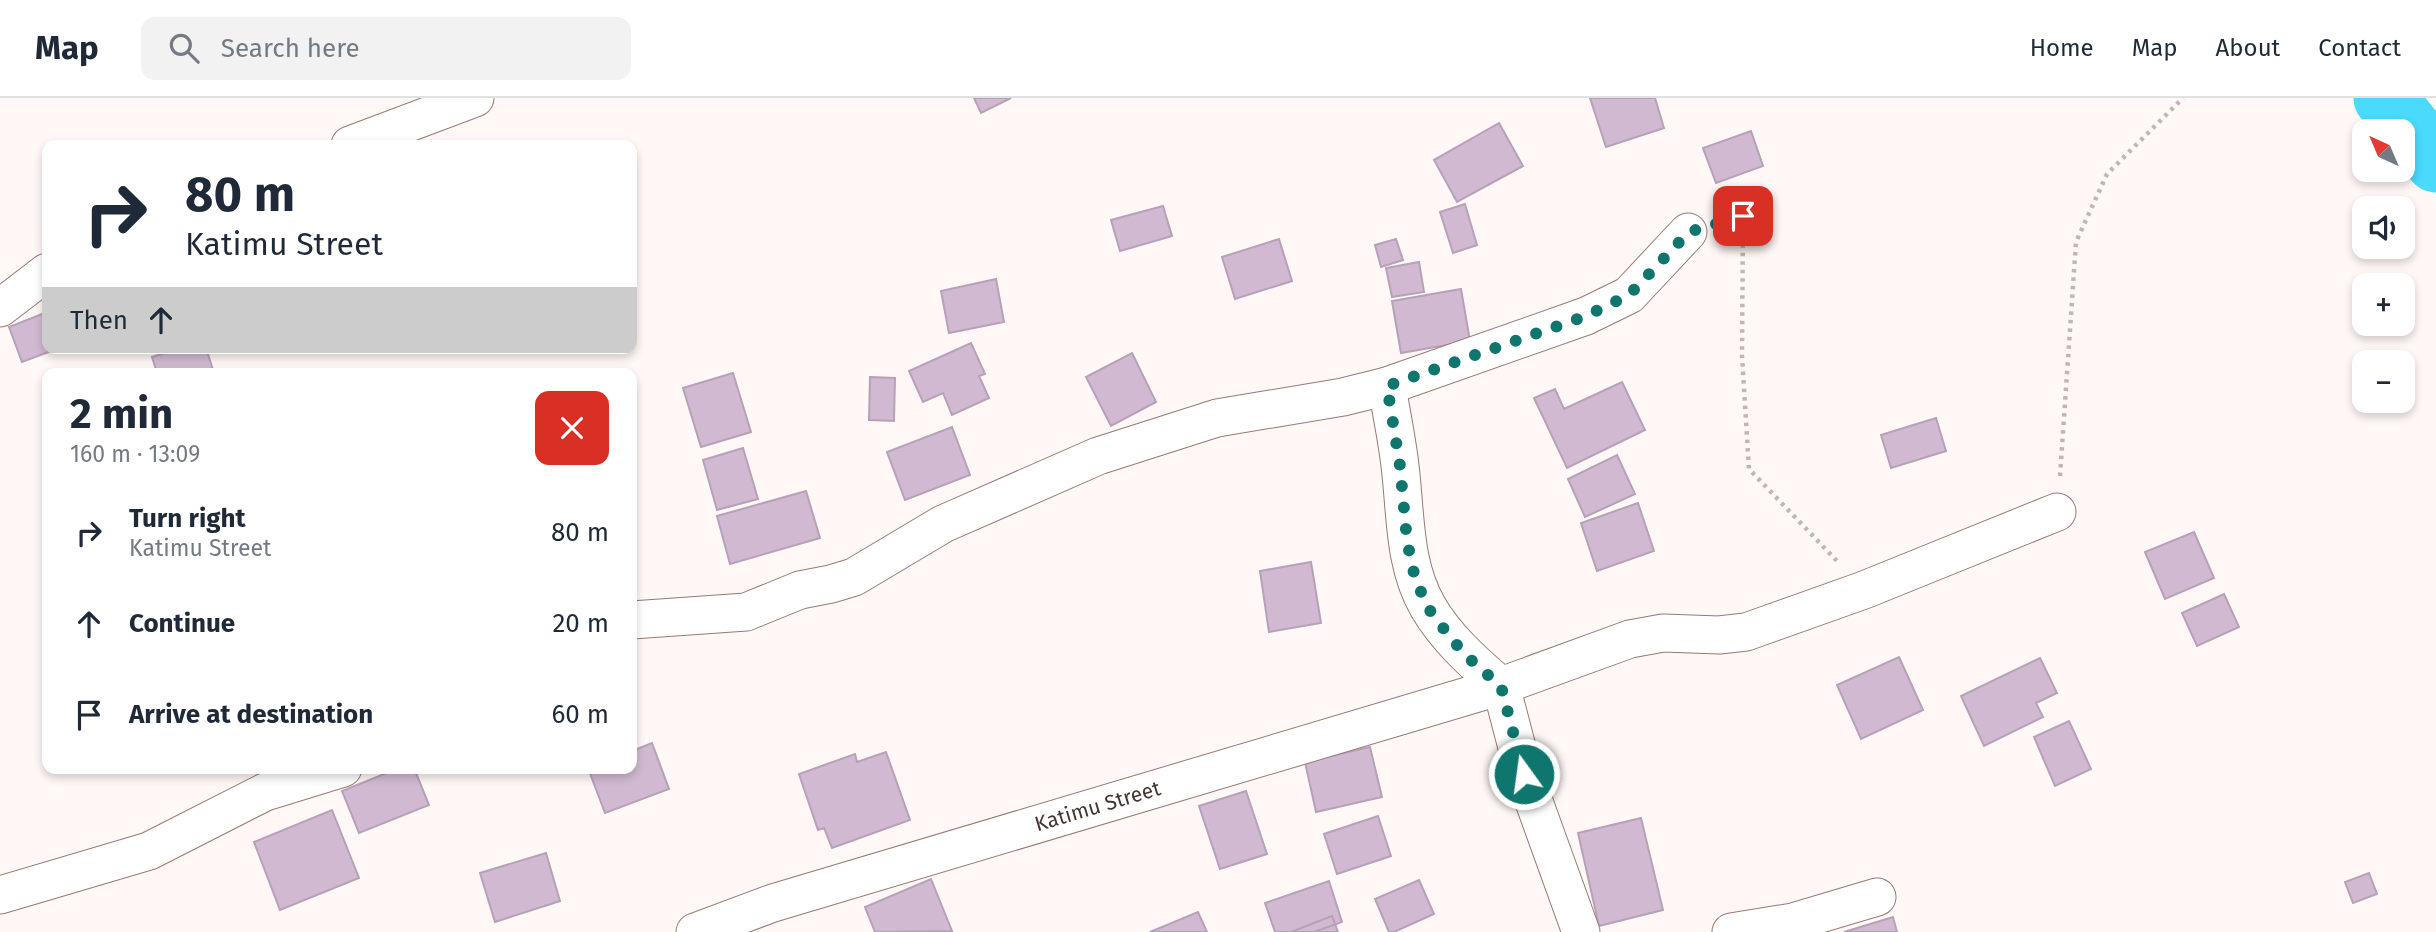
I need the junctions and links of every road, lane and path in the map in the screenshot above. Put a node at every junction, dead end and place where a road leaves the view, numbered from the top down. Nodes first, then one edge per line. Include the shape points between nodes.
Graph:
1 (475, 98) edge
2 (2183, 98) edge
3 (447, 104) edge
4 (362, 140) edge
5 (1689, 232) joint
6 (42, 276) edge
7 (0, 308) edge
8 (1387, 386) junction
9 (2057, 512) joint
10 (1864, 590) junction
11 (637, 621) edge
12 (1501, 686) junction
13 (324, 774) edge
14 (0, 895) edge
15 (1877, 897) dead end
16 (695, 932) edge
17 (1581, 932) edge
18 (1731, 932) edge

1 - 3 street
2 - 9 path via 2107,174 2076,242
3 - 4 street
5 - 8 street via 1629,295 1586,316
5 - 10 path via 1743,216 1742,356 1749,469
6 - 7 street
8 - 11 street via 1217,418 1098,456 943,524 854,577 800,590 746,612
8 - 12 street via 1415,578 1428,608 1453,641
9 - 10 street, Katimu Street
10 - 12 street, Katimu Street via 1746,632 1663,633 1630,639
12 - 16 street, Katimu Street via 773,903
12 - 17 street via 1524,774
13 - 14 street via 265,792 149,850
15 - 18 street via 1793,922

